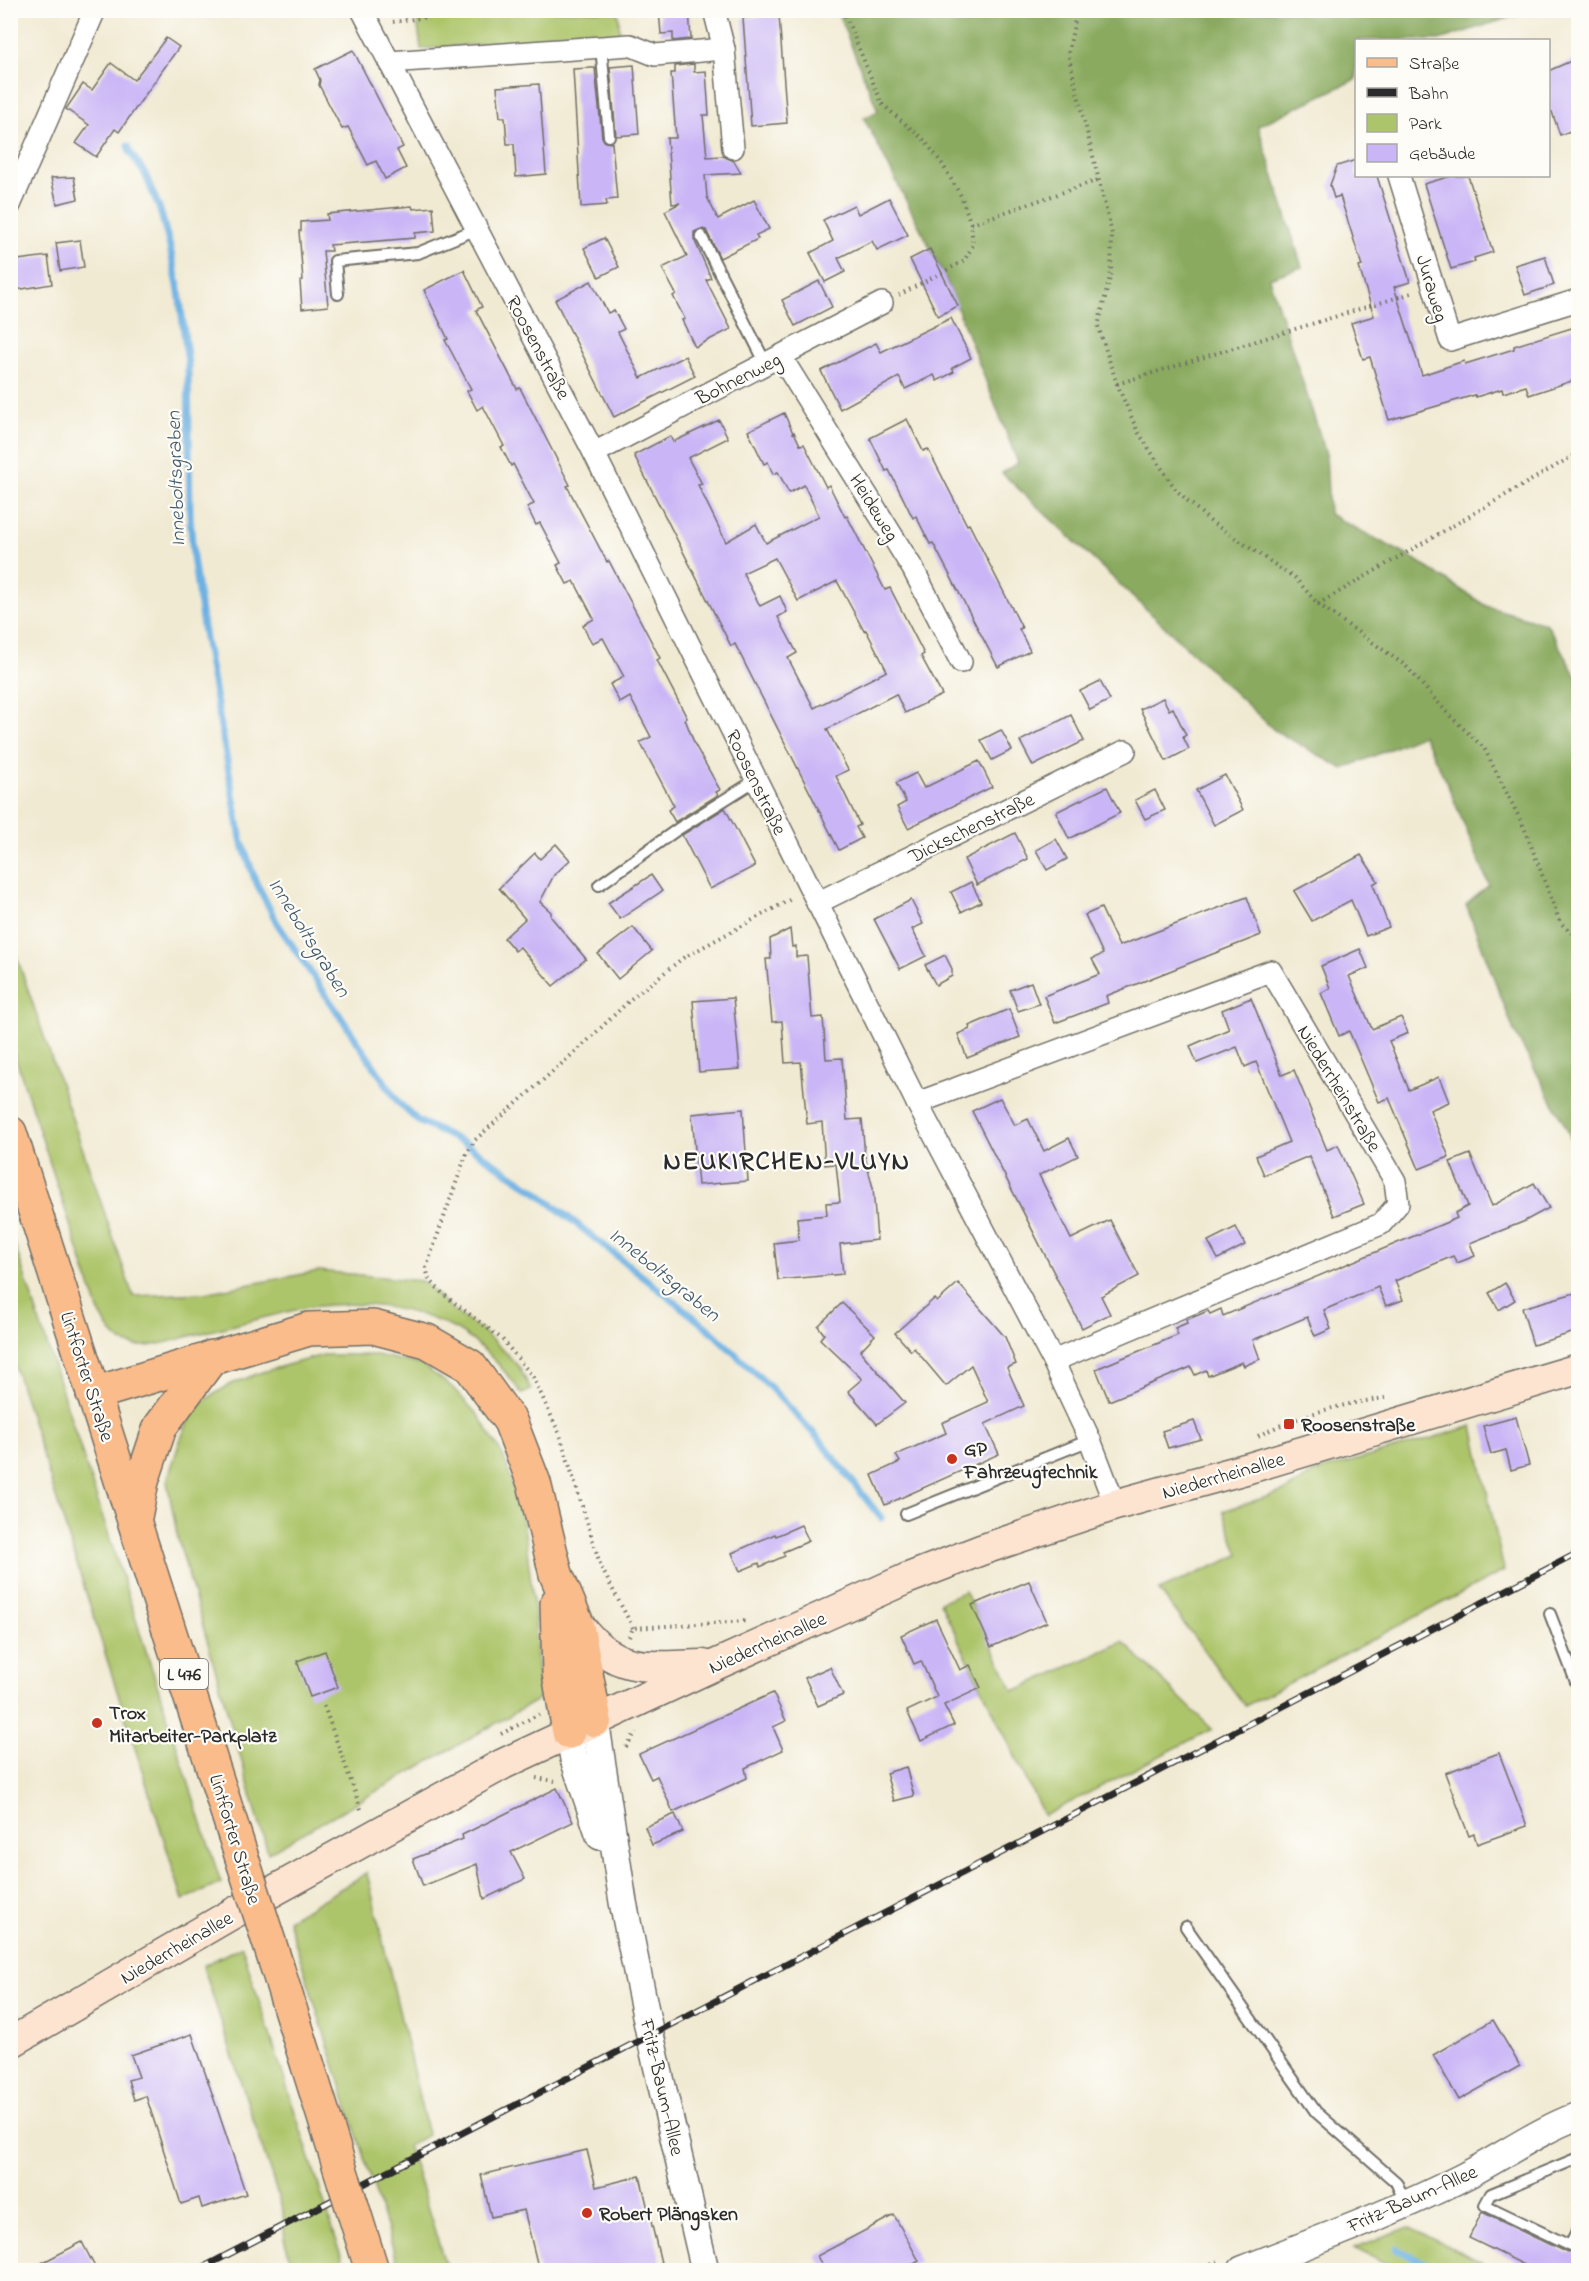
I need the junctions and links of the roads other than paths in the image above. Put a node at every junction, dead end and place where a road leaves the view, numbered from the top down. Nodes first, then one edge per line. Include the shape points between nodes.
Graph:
1 (95, 10) edge
2 (362, 10) edge
3 (714, 10) edge
4 (601, 46) junction
5 (724, 49) junction
6 (389, 62) junction
7 (609, 136) dead end
8 (733, 148) dead end
9 (1399, 177) edge
10 (10, 205) edge
11 (477, 230) junction
12 (701, 236) dead end
13 (338, 294) dead end
14 (1578, 300) edge
15 (882, 303) road end
16 (773, 360) junction
17 (594, 453) junction
18 (961, 662) dead end
19 (1125, 751) dead end
20 (756, 780) junction
21 (599, 885) dead end
22 (813, 896) junction
23 (917, 1103) junction
24 (10, 1133) edge
25 (212, 1357) junction
26 (1053, 1361) junction
27 (1578, 1370) edge
28 (93, 1394) junction
29 (1090, 1440) junction
30 (1115, 1505) junction
31 (906, 1514) dead end
32 (135, 1517) junction
33 (556, 1574) junction
34 (1550, 1614) dead end
35 (576, 1620) junction
36 (715, 1665) junction
37 (1578, 1687) edge
38 (582, 1726) junction
39 (1186, 1927) dead end
40 (10, 2043) edge
41 (1578, 2116) edge
42 (1578, 2158) edge
43 (1406, 2204) junction
44 (1578, 2230) edge
45 (372, 2271) edge
46 (705, 2271) edge
47 (1242, 2271) edge

1 - 10 street
2 - 6 street, Roosenstraße
3 - 5 street
4 - 5 street via 630,45 655,55
4 - 6 street
4 - 7 lane
5 - 8 street
6 - 11 street, Roosenstraße
9 - 14 street, Juraweg via 1450,340
11 - 13 lane via 418,253 335,261
11 - 17 street, Roosenstraße
12 - 16 lane
15 - 16 street, Bohnenweg
16 - 17 street, Bohnenweg
16 - 18 street, Heideweg via 913,569
17 - 20 street, Roosenstraße
19 - 22 street, Dickschenstraße
20 - 21 lane
20 - 22 street, Roosenstraße
22 - 23 street, Roosenstraße
23 - 26 street, Roosenstraße
23 - 26 street, Niederrheinstraße via 1271,971 1395,1181 1398,1204 1381,1224
24 - 28 main road, Lintforter Straße / L 476
25 - 28 main road
25 - 32 main road via 160,1426
25 - 33 main road via 309,1329 373,1327 427,1341 470,1366 510,1421 534,1483
26 - 29 street, Roosenstraße
27 - 30 main road, Niederrheinallee
28 - 32 main road, Lintforter Straße / L 476
29 - 30 street, Roosenstraße
29 - 31 lane
30 - 36 main road, Niederrheinallee via 917,1575
32 - 45 main road, Lintforter Straße / L 476, bridge
33 - 35 main road
33 - 38 main road via 559,1673
34 - 37 lane
35 - 36 main road via 602,1652 617,1660 642,1666
35 - 38 main road
36 - 38 main road, Niederrheinallee
38 - 40 main road, Niederrheinallee via 375,1833
38 - 46 street, Fritz-Baum-Allee
39 - 43 lane via 1316,2112 1396,2182
41 - 43 street, Fritz-Baum-Allee
42 - 44 lane via 1491,2194 1485,2205 1570,2246
43 - 47 street, Fritz-Baum-Allee

